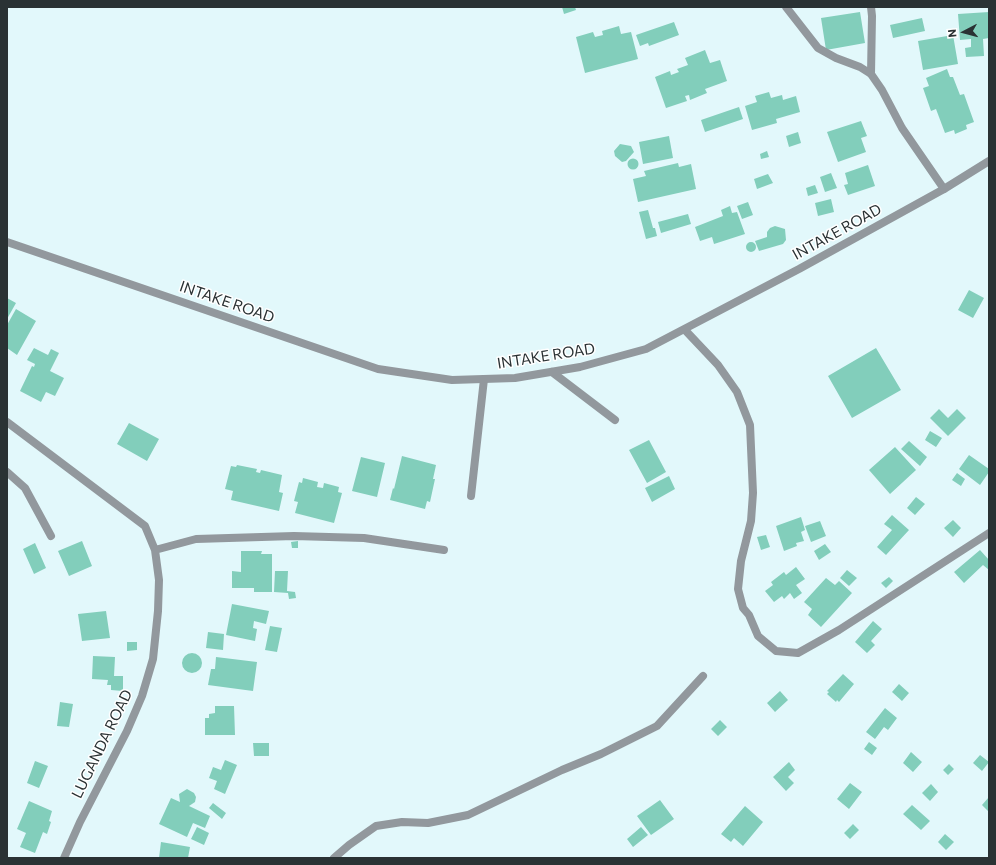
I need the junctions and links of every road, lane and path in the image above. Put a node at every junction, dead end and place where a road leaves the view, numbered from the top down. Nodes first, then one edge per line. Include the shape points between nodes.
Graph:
1 (786, 7) edge
2 (870, 7) edge
3 (871, 74) junction
4 (989, 161) edge
5 (944, 189) junction
6 (7, 242) edge
7 (685, 330) junction
8 (552, 372) junction
9 (484, 379) junction
10 (615, 420) dead end
11 (7, 422) edge
12 (7, 472) edge
13 (471, 496) dead end
14 (989, 533) edge
15 (51, 536) dead end
16 (155, 550) junction
17 (444, 550) dead end
18 (703, 676) dead end
19 (64, 858) edge
20 (334, 858) edge

1 - 3 street via 818,48
2 - 3 street
3 - 5 street via 902,128
4 - 5 street, INTAKE ROAD
5 - 7 street, INTAKE ROAD
6 - 9 street, INTAKE ROAD via 378,369 452,380
7 - 8 street, INTAKE ROAD via 646,349
7 - 14 street via 718,365 737,392 750,425 753,493 738,589 743,608 758,636 776,651 798,653 839,630
8 - 9 street, INTAKE ROAD via 515,378
8 - 10 street
9 - 13 street
11 - 16 street, LUGANDA ROAD via 145,526
12 - 15 street via 25,488
16 - 17 street via 196,539 294,536 364,538
16 - 19 street, LUGANDA ROAD via 159,580 153,660 127,731
18 - 20 street via 656,726 601,754 468,815 428,823 402,822 376,826

